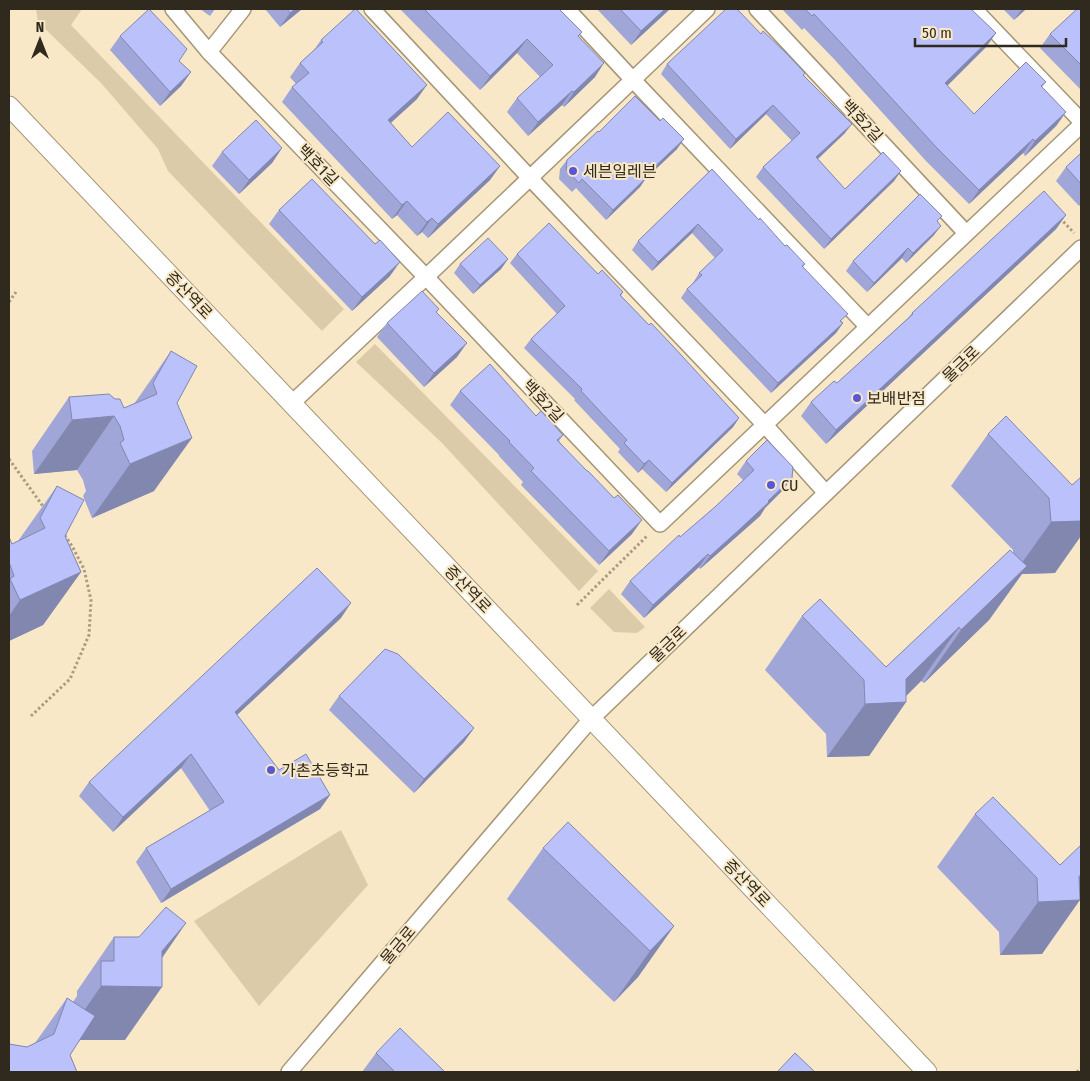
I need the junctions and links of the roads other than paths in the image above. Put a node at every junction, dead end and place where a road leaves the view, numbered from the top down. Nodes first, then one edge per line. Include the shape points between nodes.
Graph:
1 (174, 9) edge
2 (243, 9) edge
3 (372, 9) edge
4 (567, 9) edge
5 (707, 9) edge
6 (757, 9) edge
7 (974, 9) edge
8 (209, 52) junction
9 (633, 80) junction
10 (9, 106) edge
11 (1081, 123) edge
12 (530, 178) junction
13 (966, 233) junction
14 (1081, 248) edge
15 (426, 277) junction
16 (868, 327) junction
17 (292, 404) junction
18 (764, 425) junction
19 (826, 493) junction
20 (591, 718) junction
21 (289, 1072) edge
22 (927, 1072) edge

1 - 8 street, 백호1길
2 - 8 street
3 - 12 street
4 - 9 street
5 - 9 street
6 - 13 street, 백호2길
7 - 11 street
8 - 15 street, 백호1길
9 - 12 street
9 - 16 street
10 - 17 street, 증산역로
11 - 13 street
12 - 15 street
12 - 18 street
13 - 16 street
14 - 19 street, 물금로
15 - 17 street
15 - 18 street, 백호2길 via 660,524
16 - 18 street
17 - 20 street, 증산역로
18 - 19 street
19 - 20 street, 물금로
20 - 21 street, 물금로
20 - 22 street, 증산역로

